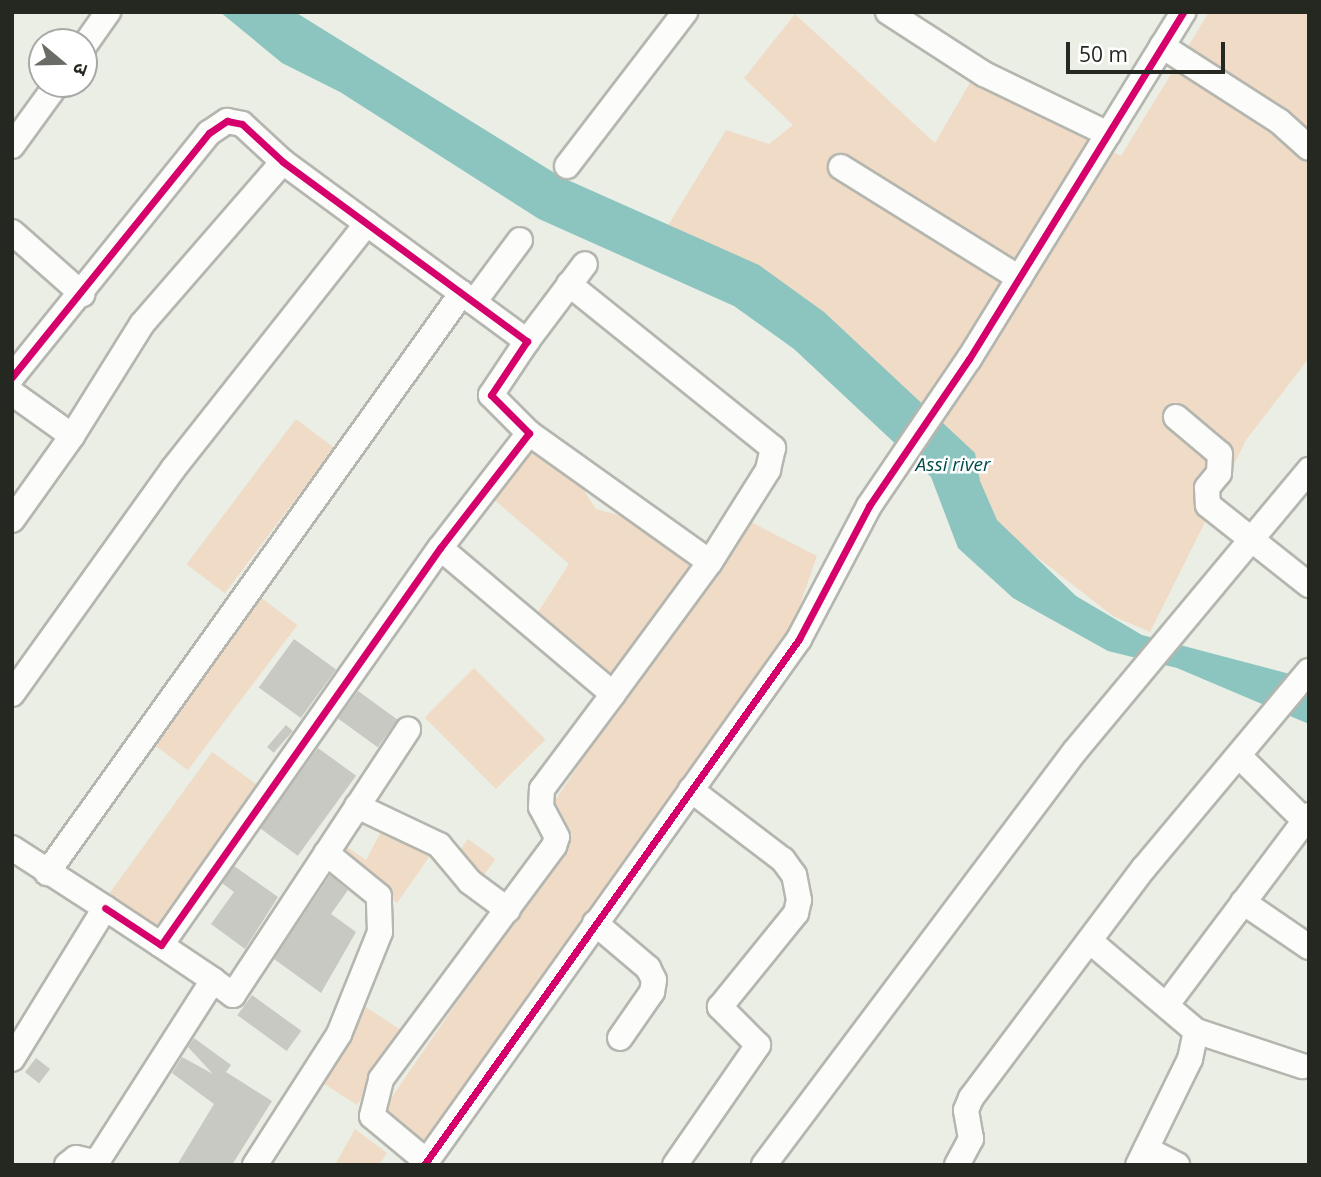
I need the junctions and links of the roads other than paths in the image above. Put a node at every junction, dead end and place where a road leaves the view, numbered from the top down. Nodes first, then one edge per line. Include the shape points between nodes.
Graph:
1 (108, 12) edge
2 (685, 12) edge
3 (888, 12) edge
4 (1183, 12) edge
5 (97, 28) edge
6 (1162, 46) junction
7 (47, 98) edge
8 (1108, 134) junction
9 (12, 146) edge
10 (1309, 148) edge
11 (284, 162) junction
12 (567, 166) dead end
13 (841, 167) dead end
14 (367, 223) junction
15 (12, 232) edge
16 (520, 240) dead end
17 (585, 264) dead end
18 (1019, 278) junction
19 (569, 284) junction
20 (82, 294) junction
21 (468, 297) junction
22 (527, 341) junction
23 (12, 377) edge
24 (12, 393) edge
25 (1176, 417) dead end
26 (528, 433) junction
27 (72, 436) junction
28 (1309, 470) edge
29 (12, 520) edge
30 (1254, 541) junction
31 (440, 548) junction
32 (710, 562) junction
33 (1309, 585) edge
34 (1309, 671) edge
35 (12, 694) edge
36 (613, 694) junction
37 (408, 730) dead end
38 (1239, 756) junction
39 (691, 789) junction
40 (357, 806) junction
41 (1307, 818) edge
42 (326, 853) junction
43 (15, 856) edge
44 (47, 873) junction
45 (1243, 902) junction
46 (105, 908) junction
47 (508, 910) junction
48 (595, 923) junction
49 (1091, 942) junction
50 (161, 945) junction
51 (1309, 947) edge
52 (213, 980) junction
53 (1168, 1003) junction
54 (1196, 1031) junction
55 (620, 1038) dead end
56 (12, 1059) edge
57 (1303, 1066) dead end
58 (1142, 1157) edge
59 (425, 1163) edge
60 (67, 1165) edge
61 (255, 1165) edge
62 (675, 1165) edge
63 (764, 1165) edge
64 (957, 1165) edge
65 (1177, 1165) edge

1 - 5 street
2 - 12 street
3 - 8 street via 984,74
4 - 6 street
6 - 8 street
6 - 10 street via 1279,121
7 - 9 street
8 - 18 street
11 - 14 street
11 - 20 street via 242,124 227,121 209,133
11 - 27 street via 142,324
13 - 18 street
14 - 21 street
14 - 35 street via 173,469
15 - 20 street
16 - 21 street
17 - 19 street
18 - 39 street via 887,478 799,639
19 - 22 street
19 - 32 street via 773,448 768,470
20 - 23 street
21 - 22 street
21 - 44 street
22 - 26 street via 491,395
24 - 27 street
25 - 30 street via 1220,454 1219,473 1207,488 1208,506
26 - 31 street
26 - 32 street
27 - 29 street
28 - 30 street
30 - 33 street
30 - 63 street via 1066,762
31 - 36 street
31 - 50 street
32 - 36 street
34 - 38 street
36 - 47 street via 542,789 541,807 557,837
37 - 40 street
38 - 41 street
38 - 49 street via 1144,868
39 - 48 street
39 - 62 street via 783,860 794,875 799,900 796,913 720,1007 758,1045
40 - 42 street
40 - 47 street via 431,840 470,882
41 - 45 street
42 - 52 street via 233,995
42 - 61 street via 379,896 380,932 339,1034
43 - 44 street
44 - 46 street
45 - 51 street
45 - 53 street
46 - 50 street
46 - 56 street
47 - 59 street via 397,1056 373,1102 372,1116 379,1126
48 - 55 street via 648,968 654,980 652,992
48 - 59 street
49 - 53 street
49 - 64 street via 971,1098 966,1110 971,1139
50 - 52 street
52 - 60 street via 100,1157 94,1162 76,1158
53 - 54 street
54 - 57 street
54 - 58 street via 1190,1059
58 - 65 street

